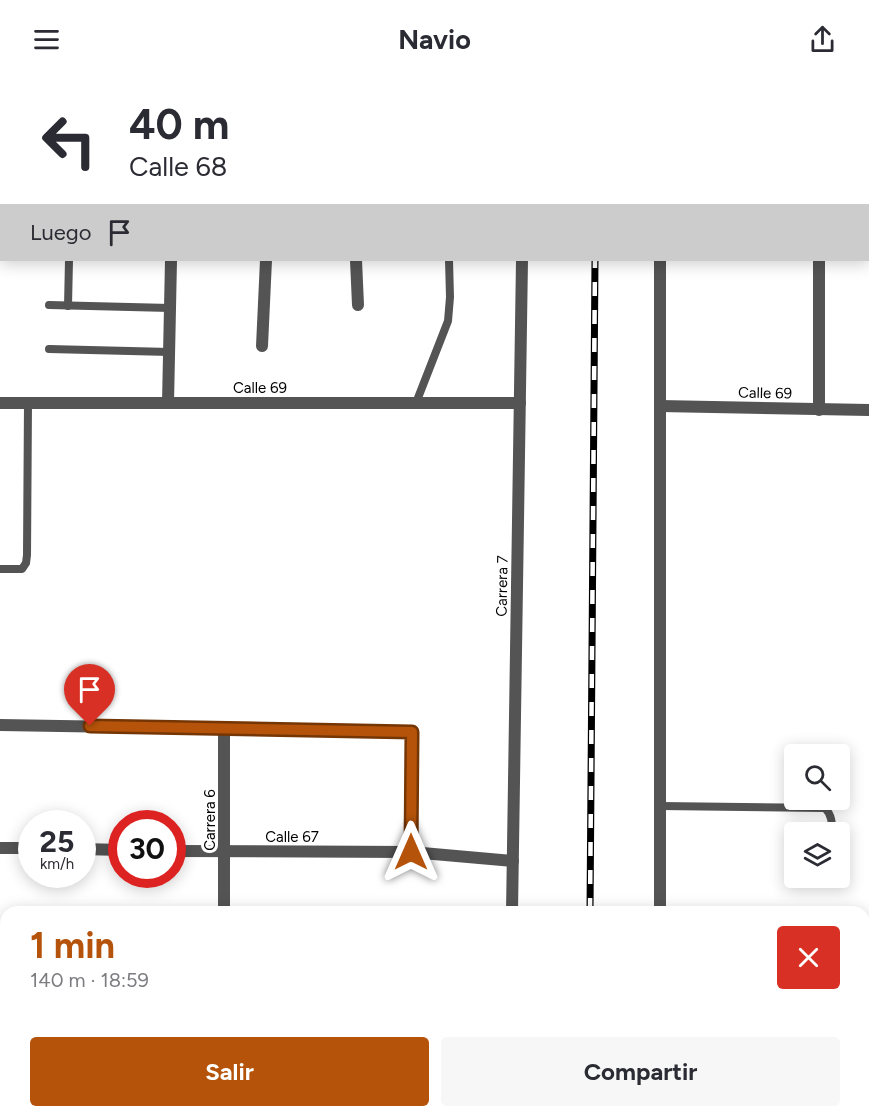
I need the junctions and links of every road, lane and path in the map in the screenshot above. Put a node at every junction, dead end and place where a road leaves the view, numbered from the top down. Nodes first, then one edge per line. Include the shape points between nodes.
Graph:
1 (69, 261) edge
2 (171, 261) edge
3 (266, 261) edge
4 (356, 261) edge
5 (449, 261) edge
6 (522, 261) edge
7 (660, 261) edge
8 (819, 261) edge
9 (49, 305) dead end
10 (358, 305) dead end
11 (68, 306) junction
12 (170, 308) junction
13 (262, 346) dead end
14 (50, 349) dead end
15 (170, 352) junction
16 (0, 403) edge
17 (28, 403) junction
18 (168, 403) junction
19 (416, 403) junction
20 (520, 403) junction
21 (660, 406) junction
22 (819, 410) junction
23 (869, 410) edge
24 (0, 569) edge
25 (0, 724) edge
26 (224, 729) junction
27 (660, 806) junction
28 (831, 822) edge
29 (0, 848) edge
30 (18, 848) edge
31 (186, 851) edge
32 (225, 852) junction
33 (411, 852) junction
34 (513, 861) junction
35 (224, 906) edge
36 (512, 906) edge
37 (660, 906) edge

1 - 11 lane
2 - 12 street
3 - 13 street
4 - 10 street
5 - 19 lane via 448,321
6 - 20 street, Carrera 7
7 - 21 street
8 - 22 street
9 - 11 lane
11 - 12 lane
12 - 15 street
14 - 15 lane
15 - 18 street
16 - 17 street, Calle 69
17 - 18 street, Calle 69
17 - 24 lane via 26,563 22,569
18 - 19 street, Calle 69
19 - 20 street, Calle 69
20 - 34 street, Carrera 7
21 - 22 street, Calle 69
21 - 27 street
22 - 23 street, Calle 69
25 - 26 street
26 - 32 street, Carrera 6
26 - 33 street via 412,732
27 - 28 lane via 825,808
27 - 37 street
29 - 30 street
31 - 32 street, Calle 67
32 - 33 street, Calle 67
32 - 35 street, Carrera 6
33 - 34 street, Calle 67
34 - 36 street, Carrera 7

